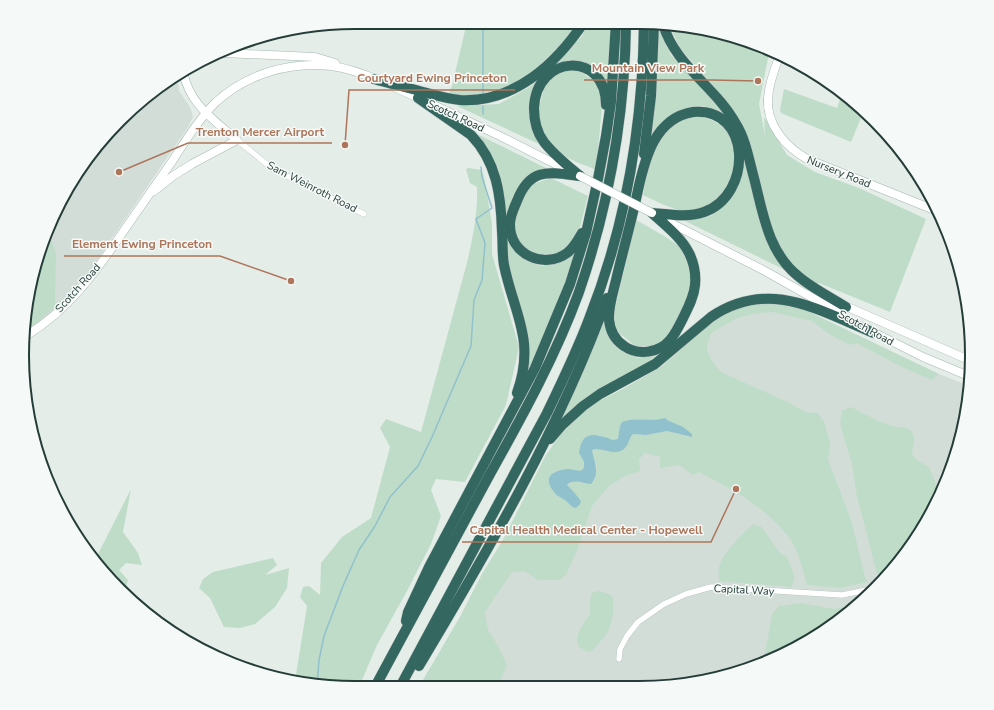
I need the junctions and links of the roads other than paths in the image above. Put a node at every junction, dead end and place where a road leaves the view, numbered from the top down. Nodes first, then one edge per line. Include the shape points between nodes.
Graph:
1 (579, 29) edge
2 (616, 29) edge
3 (626, 29) edge
4 (644, 29) edge
5 (654, 30) edge
6 (665, 30) edge
7 (230, 54) edge
8 (778, 61) edge
9 (352, 70) junction
10 (184, 78) edge
11 (374, 79) junction
12 (418, 98) junction
13 (206, 113) junction
14 (237, 140) junction
15 (601, 165) junction
16 (580, 176) junction
17 (640, 180) junction
18 (593, 202) junction
19 (141, 205) junction
20 (929, 208) edge
21 (652, 213) junction
22 (364, 214) dead end
23 (623, 252) junction
24 (765, 271) junction
25 (846, 307) junction
26 (30, 333) edge
27 (874, 333) junction
28 (965, 358) edge
29 (964, 375) edge
30 (532, 463) junction
31 (482, 468) junction
32 (865, 590) edge
33 (402, 636) junction
34 (620, 659) dead end
35 (378, 681) edge
36 (403, 681) edge
37 (410, 681) edge

1 - 11 highway via 567,46 536,76 498,96 477,100 453,99
2 - 15 highway via 611,102
3 - 33 highway via 622,94 614,157 598,230 578,292 522,416
4 - 36 highway via 640,106 628,183 612,250 589,319 547,413
5 - 17 highway via 651,96
6 - 25 highway via 670,43 682,60 725,107 736,123 769,234 778,254 796,275
7 - 9 main road via 315,57
8 - 20 main road, Nursery Road via 767,99 769,114 784,142 807,159
9 - 11 main road, Scotch Road
9 - 13 main road, Scotch Road via 312,65 292,66 266,72 234,88
10 - 13 main road, Sam Weinroth Road via 190,95
11 - 12 main road, Scotch Road
12 - 16 main road, Scotch Road
12 - 31 highway via 465,130 478,142 492,166 499,193 504,260 523,331 525,360 520,382
13 - 14 main road, Sam Weinroth Road
13 - 19 main road, Scotch Road
14 - 19 main road via 173,176
14 - 22 street, Sam Weinroth Road via 273,169
15 - 16 highway via 606,106 603,84 594,73 582,67 570,65 556,69 544,78 538,89 535,104 536,122 544,142
15 - 18 highway
16 - 18 highway via 547,173 527,182 510,218 514,242 523,252 536,259 551,260 563,256 573,248 580,237
16 - 21 main road, Scotch Road, bridge
17 - 21 highway via 646,158 656,137 668,123 683,115 696,112 712,114 726,123 736,138 740,155 738,175 732,188 720,202 710,210 696,214
17 - 23 highway
18 - 31 highway via 582,249 558,317 535,368
19 - 26 main road, Scotch Road via 80,288 50,318
21 - 23 highway via 685,246 693,263 695,280 692,299 677,330 669,342 657,350 643,352 628,348 616,339 610,328 609,313
21 - 24 main road, Scotch Road
23 - 30 highway via 589,346 566,398
24 - 25 main road, Scotch Road
24 - 27 main road, Scotch Road
25 - 28 main road, Scotch Road
27 - 29 main road, Scotch Road
27 - 30 highway via 786,299 756,299 729,307 705,321 655,364 583,406 554,433
30 - 37 highway via 454,606
31 - 33 highway via 420,586 408,612
32 - 34 street, Capital Way via 842,595 711,587 664,604 638,622 620,649
33 - 35 highway

